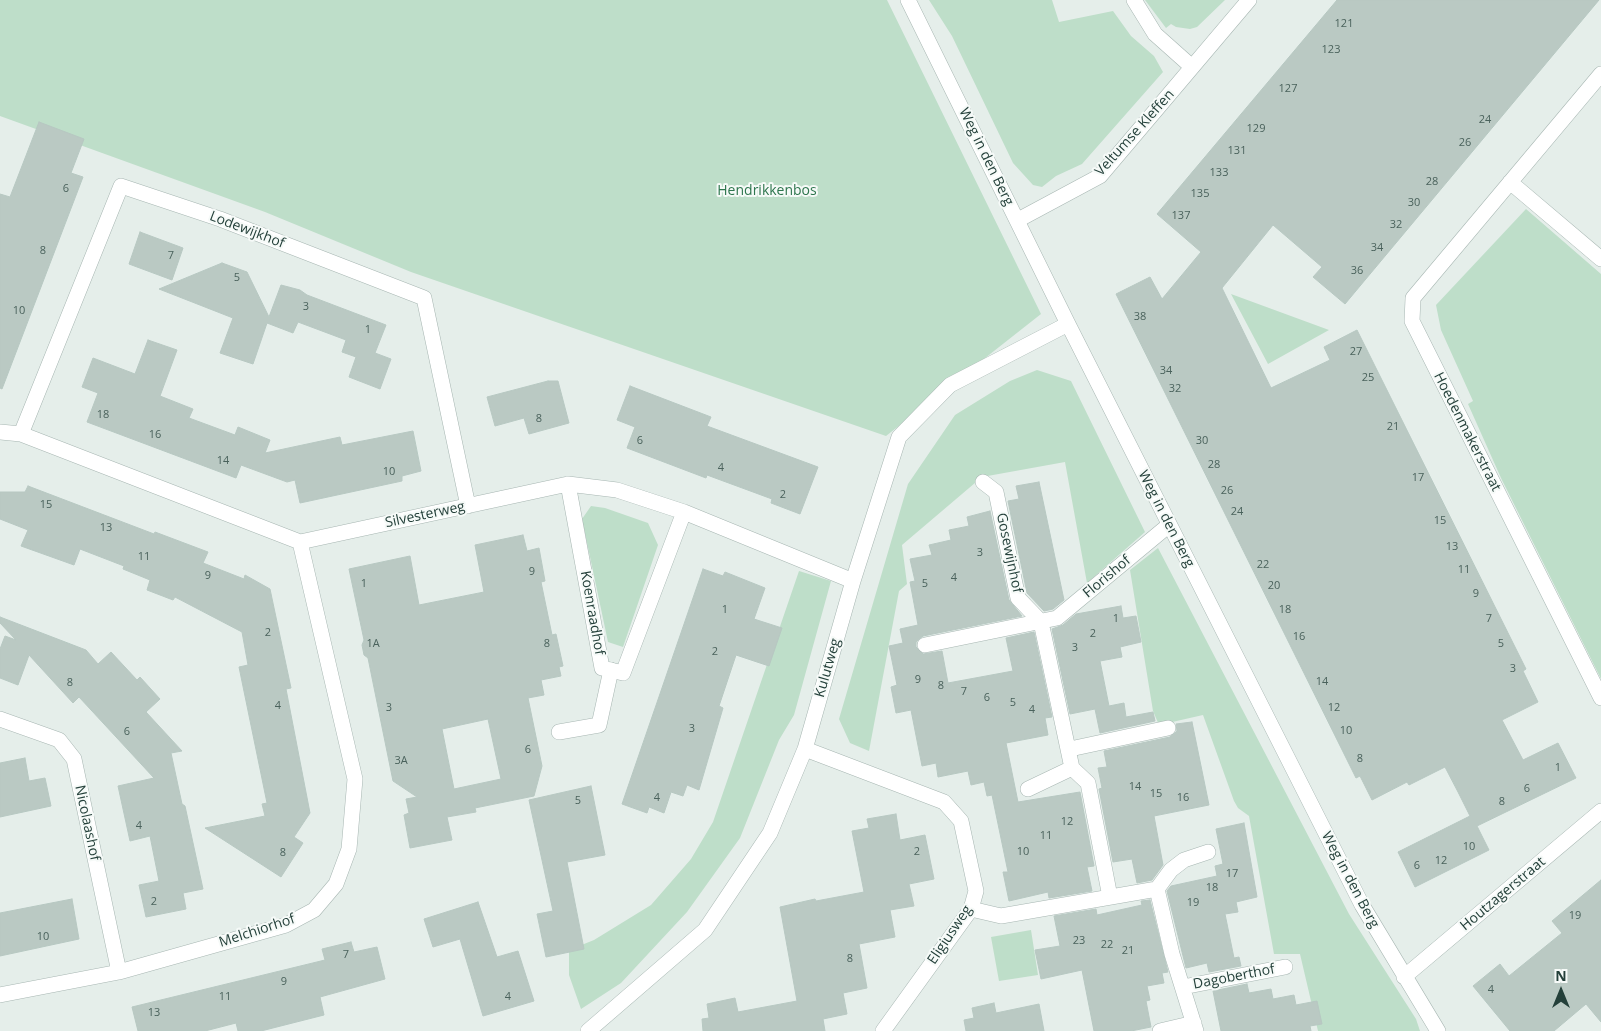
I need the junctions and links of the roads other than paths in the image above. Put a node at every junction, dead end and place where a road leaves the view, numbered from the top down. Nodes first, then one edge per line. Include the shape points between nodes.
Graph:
1 (908, 0) edge
2 (1134, 0) edge
3 (1249, 0) edge
4 (1192, 67) junction
5 (1601, 74) edge
6 (1510, 182) junction
7 (1018, 220) junction
8 (1601, 259) edge
9 (1068, 324) junction
10 (0, 432) edge
11 (21, 434) junction
12 (983, 482) dead end
13 (568, 484) junction
14 (468, 506) junction
15 (684, 512) junction
16 (1169, 525) junction
17 (300, 542) junction
18 (853, 581) junction
19 (1040, 622) junction
20 (925, 645) dead end
21 (611, 670) junction
22 (1601, 698) edge
23 (0, 719) edge
24 (1168, 728) dead end
25 (559, 732) dead end
26 (1070, 749) junction
27 (805, 750) junction
28 (1072, 768) junction
29 (1028, 789) dead end
30 (1601, 812) edge
31 (1208, 852) dead end
32 (1157, 890) junction
33 (1110, 897) junction
34 (971, 908) junction
35 (1285, 967) dead end
36 (119, 972) junction
37 (1404, 977) junction
38 (1183, 987) junction
39 (0, 995) edge
40 (1195, 1027) edge
41 (588, 1031) edge
42 (882, 1031) edge
43 (1160, 1031) edge
44 (1438, 1031) edge

1 - 7 street, Weg in den Berg
2 - 4 street via 1155,34
3 - 4 street, Veltumse Kleffen
4 - 7 street, Veltumse Kleffen via 1100,176
5 - 6 street, Hoedenmakerstraat
6 - 8 street
6 - 22 street, Hoedenmakerstraat via 1413,298 1412,321
7 - 9 street, Weg in den Berg
9 - 16 street, Weg in den Berg
9 - 18 street, Kulutweg via 950,385 899,437
10 - 11 street
11 - 14 street, Lodewijkhof via 121,186 424,298
11 - 17 street
12 - 19 street, Gosewijnhof via 996,492 1018,598
13 - 14 street, Silvesterweg
13 - 15 street, Silvesterweg via 617,490
13 - 21 street, Koenraadhof via 602,668
14 - 17 street, Silvesterweg
15 - 18 street, Silvesterweg
15 - 21 street, Koenraadhof via 623,673
16 - 19 street, Florishof via 1057,618
16 - 37 street, Weg in den Berg via 1362,905
17 - 36 street, Melchiorhof via 355,779 349,849 336,884 314,910 286,925
18 - 27 street, Kulutweg
19 - 20 street, Florishof
19 - 26 street
21 - 25 street via 599,725
23 - 36 street, Nicolaashof via 59,740 74,760
24 - 26 street
26 - 28 street
27 - 34 street, Eligiusweg via 944,802 961,821 976,891
27 - 41 street, Kulutweg via 770,833 704,930
28 - 29 street
28 - 33 street via 1088,783
30 - 37 street, Houtzagerstraat
31 - 32 street via 1184,860 1171,870
32 - 33 street
32 - 38 street, Dagoberthof
33 - 34 street via 1001,916
34 - 42 street, Eligiusweg
35 - 38 street, Dagoberthof
36 - 39 street, Melchiorhof
37 - 44 street, Weg in den Berg
38 - 40 street, Dagoberthof
40 - 43 street, Dagoberthof

